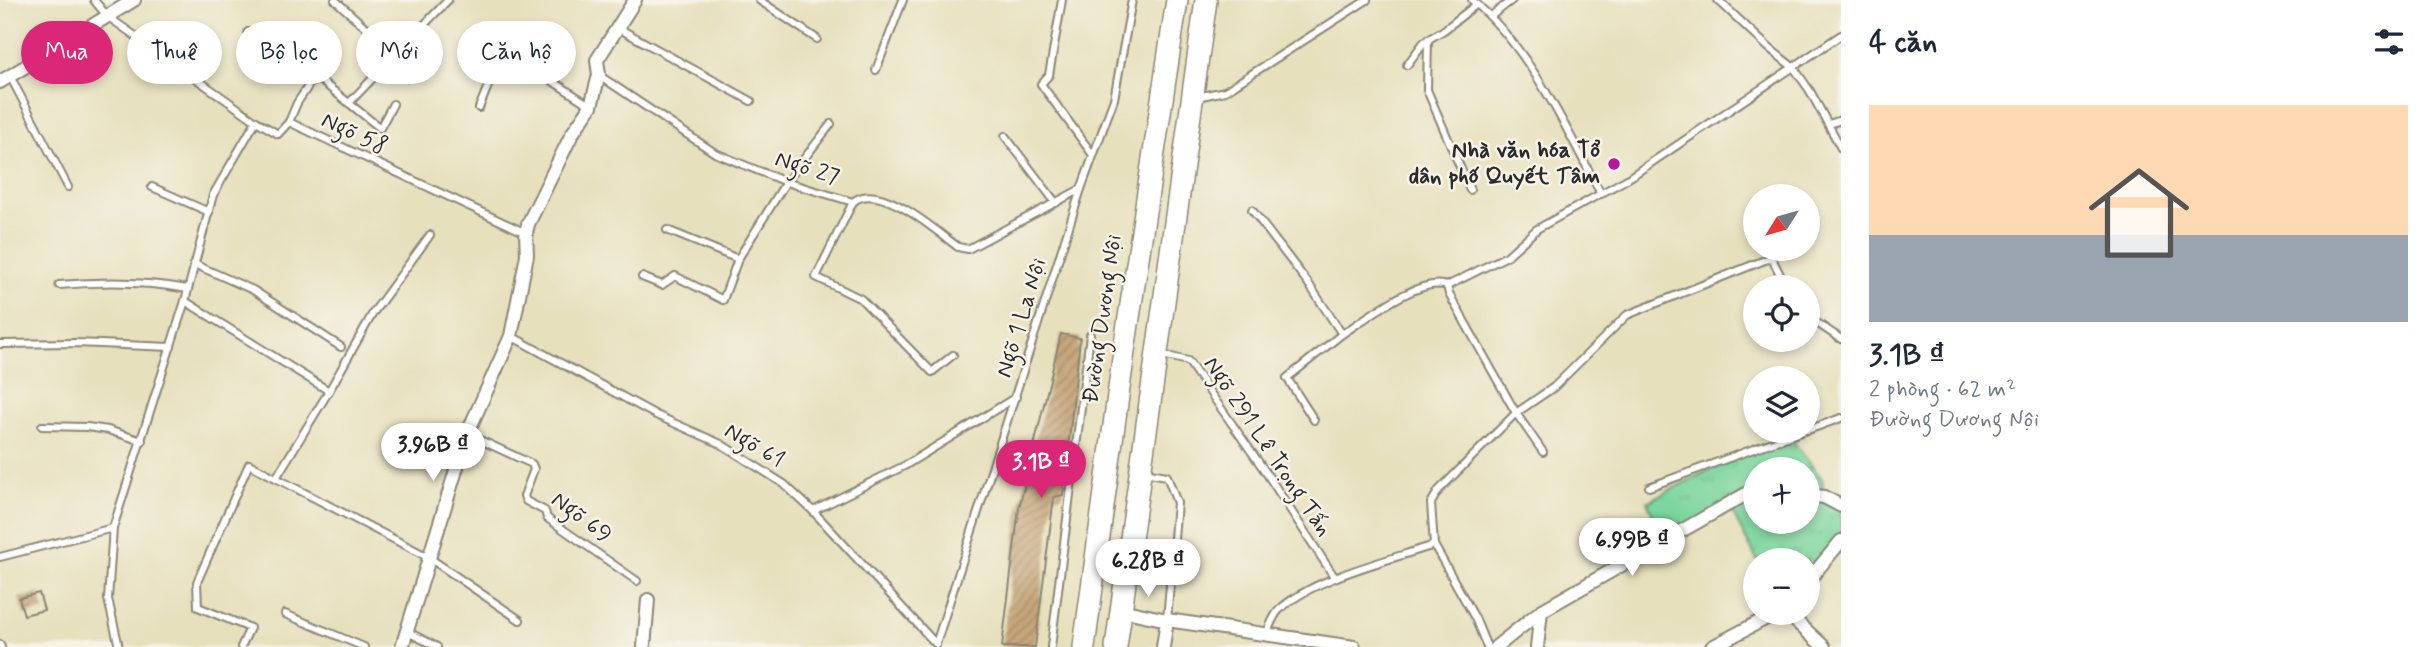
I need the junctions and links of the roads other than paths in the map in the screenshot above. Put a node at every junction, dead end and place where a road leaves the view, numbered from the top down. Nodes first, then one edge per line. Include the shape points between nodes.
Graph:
1 (94, 0) edge
2 (134, 0) edge
3 (335, 0) edge
4 (448, 0) edge
5 (635, 0) edge
6 (759, 0) edge
7 (903, 0) edge
8 (1062, 0) edge
9 (1132, 0) edge
10 (1177, 0) edge
11 (1206, 0) edge
12 (1367, 0) edge
13 (1511, 0) edge
14 (1718, 0) edge
15 (1474, 2) edge
16 (107, 16) junction
17 (1491, 16) junction
18 (358, 21) edge
19 (427, 21) edge
20 (618, 27) junction
21 (1841, 35) edge
22 (817, 39) dead end
23 (1428, 39) junction
24 (1407, 65) dead end
25 (1794, 68) junction
26 (876, 70) dead end
27 (599, 75) junction
28 (5, 79) edge
29 (310, 84) edge
30 (325, 84) edge
31 (367, 84) edge
32 (1192, 97) junction
33 (751, 101) dead end
34 (349, 103) junction
35 (393, 104) dead end
36 (591, 106) junction
37 (479, 107) dead end
38 (1841, 120) edge
39 (256, 121) junction
40 (289, 122) junction
41 (831, 124) dead end
42 (1829, 124) junction
43 (1005, 136) dead end
44 (1841, 148) edge
45 (1093, 155) junction
46 (786, 182) junction
47 (68, 187) dead end
48 (152, 187) dead end
49 (1081, 189) junction
50 (1470, 190) dead end
51 (1601, 194) junction
52 (853, 202) junction
53 (1056, 203) junction
54 (1252, 210) dead end
55 (209, 212) junction
56 (667, 230) dead end
57 (526, 233) junction
58 (430, 235) dead end
59 (738, 260) junction
60 (1762, 261) edge
61 (194, 264) junction
62 (642, 276) dead end
63 (59, 285) dead end
64 (1447, 286) junction
65 (188, 289) junction
66 (185, 301) junction
67 (1820, 325) edge
68 (1342, 334) junction
69 (1090, 335) dead end
70 (511, 336) junction
71 (1841, 339) edge
72 (0, 344) edge
73 (171, 347) junction
74 (341, 347) dead end
75 (1157, 353) junction
76 (953, 355) dead end
77 (329, 391) junction
78 (1016, 397) junction
79 (1516, 413) junction
80 (1841, 418) edge
81 (1314, 420) dead end
82 (1820, 425) edge
83 (42, 426) dead end
84 (467, 434) junction
85 (142, 441) junction
86 (1772, 443) edge
87 (1543, 452) dead end
88 (1140, 472) junction
89 (276, 478) junction
90 (1649, 488) dead end
91 (1743, 496) edge
92 (1820, 496) edge
93 (1841, 506) edge
94 (813, 511) junction
95 (113, 528) junction
96 (1841, 541) edge
97 (1434, 545) junction
98 (428, 556) junction
99 (0, 557) edge
100 (1820, 566) edge
101 (1335, 578) junction
102 (637, 581) dead end
103 (648, 600) dead end
104 (1121, 610) junction
105 (1541, 611) junction
106 (285, 614) dead end
107 (520, 620) dead end
108 (1167, 620) junction
109 (1753, 625) edge
110 (1800, 625) edge
111 (407, 632) junction
112 (1266, 634) junction
113 (936, 644) joint
114 (119, 647) edge
115 (241, 647) edge
116 (364, 647) edge
117 (402, 647) edge
118 (437, 647) edge
119 (647, 647) edge
120 (1051, 647) edge
121 (1084, 647) edge
122 (1116, 647) edge
123 (1163, 647) edge
124 (1354, 647) edge
125 (1487, 647) edge
126 (1496, 647) edge
127 (1537, 647) edge
128 (1712, 647) edge
129 (1824, 647) edge

1 - 16 lane
2 - 16 street
3 - 18 lane
4 - 19 lane
5 - 20 street
6 - 22 lane
7 - 26 lane
8 - 45 lane via 1049,75 1041,84
9 - 45 lane, Ngõ 1 La Nội via 1114,99
10 - 121 main road, Đường Dương Nội
11 - 32 main road
12 - 32 lane via 1225,91
13 - 17 lane
14 - 25 lane
15 - 17 lane
15 - 23 lane
16 - 28 street
16 - 39 lane
17 - 51 lane via 1540,81
20 - 27 street via 597,60
20 - 33 lane
21 - 25 lane
23 - 24 lane
23 - 50 lane via 1427,90
25 - 42 lane
25 - 51 lane
27 - 36 street
27 - 46 lane, Ngõ 27 via 715,153
28 - 47 lane
29 - 40 lane, Ngõ 58
30 - 34 lane
31 - 34 lane
32 - 75 main road
34 - 35 lane via 380,128
36 - 37 lane via 523,62 492,76
36 - 57 street via 572,134
38 - 42 lane
39 - 40 lane via 278,134
39 - 55 lane via 213,195
40 - 57 lane, Ngõ 58
41 - 46 lane
42 - 44 lane
43 - 53 lane
45 - 49 lane, Ngõ 1 La Nội
46 - 52 lane, Ngõ 27
46 - 59 lane
48 - 55 lane
49 - 53 lane
49 - 78 lane, Ngõ 1 La Nội
51 - 64 lane via 1537,229 1507,256
52 - 53 lane via 869,195 885,198 958,247 968,249
52 - 76 lane, Ngõ 27 via 816,277 861,299 932,372
54 - 68 lane
55 - 61 lane
56 - 59 lane
57 - 70 street via 527,255
58 - 77 lane via 373,313
59 - 62 lane via 723,300 675,276 662,285
60 - 79 lane via 1627,315 1554,387
61 - 65 lane
61 - 74 lane via 253,290
63 - 65 lane via 151,282
64 - 68 lane via 1417,289
64 - 79 lane
65 - 66 lane
66 - 73 lane
66 - 77 lane
67 - 71 lane
68 - 81 lane via 1287,378
69 - 120 lane
70 - 84 street
70 - 94 lane, Ngõ 61 via 656,415 721,444 784,484
72 - 73 lane
73 - 85 lane
75 - 88 main road
75 - 101 lane, Ngõ 291 Lê Trọng Tấn via 1188,361
77 - 89 lane
78 - 94 lane via 906,465
78 - 113 lane, Ngõ 1 La Nội
79 - 87 lane
79 - 97 lane via 1439,490 1431,503
80 - 82 lane
83 - 85 lane via 87,426
84 - 98 street
84 - 102 lane, Ngõ 69 via 532,464 526,500
85 - 95 lane
86 - 90 lane
88 - 104 main road
88 - 108 lane via 1167,476 1177,503
89 - 98 lane
89 - 115 lane via 248,464 197,582 198,607 250,628
91 - 105 street
92 - 93 street
94 - 113 lane, Ngõ 61
95 - 99 lane
95 - 114 lane via 108,599
96 - 100 street
97 - 101 lane
97 - 125 lane
98 - 107 lane
98 - 111 street
101 - 112 lane via 1305,591 1276,612
103 - 119 street
104 - 108 street
104 - 122 main road
105 - 126 street
105 - 127 street
106 - 116 lane
108 - 112 street
108 - 123 street
109 - 128 street
110 - 129 street
111 - 117 street
111 - 118 lane
112 - 124 street

